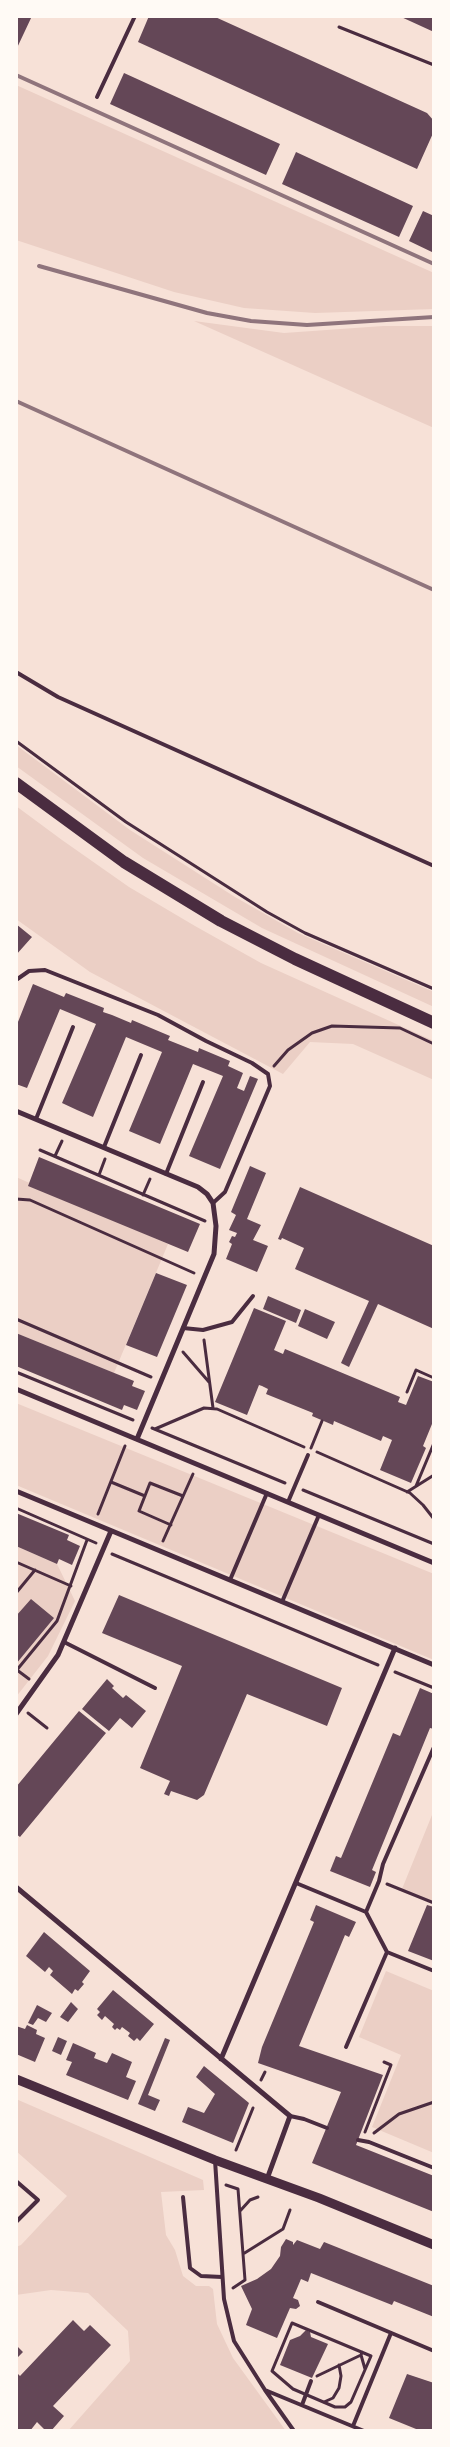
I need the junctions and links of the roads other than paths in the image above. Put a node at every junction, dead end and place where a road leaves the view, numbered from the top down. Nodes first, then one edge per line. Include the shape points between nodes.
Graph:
1 (135, 16) edge
2 (97, 97) dead end
3 (16, 672) edge
4 (16, 783) edge
5 (434, 866) edge
6 (16, 980) edge
7 (434, 1023) edge
8 (73, 1027) dead end
9 (141, 1055) dead end
10 (203, 1082) dead end
11 (16, 1110) edge
12 (36, 1119) junction
13 (107, 1148) junction
14 (166, 1174) junction
15 (213, 1203) junction
16 (253, 1296) dead end
17 (183, 1328) junction
18 (16, 1390) edge
19 (137, 1439) junction
20 (308, 1455) road end
21 (16, 1491) edge
22 (267, 1493) junction
23 (288, 1502) junction
24 (319, 1515) junction
25 (111, 1531) junction
26 (434, 1562) edge
27 (230, 1580) junction
28 (282, 1602) junction
29 (64, 1642) junction
30 (395, 1648) junction
31 (434, 1665) edge
32 (155, 1688) dead end
33 (16, 1714) edge
34 (434, 1747) edge
35 (296, 1883) junction
36 (16, 1887) edge
37 (366, 1912) junction
38 (387, 1952) junction
39 (434, 1971) edge
40 (346, 2047) dead end
41 (221, 2059) junction
42 (16, 2079) edge
43 (290, 2116) junction
44 (326, 2128) dead end
45 (360, 2141) road end
46 (215, 2160) junction
47 (434, 2168) edge
48 (266, 2179) junction
49 (16, 2181) edge
50 (183, 2197) dead end
51 (16, 2222) edge
52 (434, 2244) edge
53 (222, 2277) junction
54 (318, 2302) dead end
55 (391, 2333) junction
56 (434, 2351) edge
57 (311, 2381) road end
58 (265, 2390) junction
59 (302, 2406) junction
60 (353, 2426) junction
61 (294, 2431) edge
62 (364, 2431) edge

1 - 2 lane
3 - 5 lane via 58,697
4 - 7 main road via 124,862 221,921
6 - 15 lane via 29,971 45,970 158,1015 268,1074 270,1086 236,1166 224,1192
8 - 12 lane
9 - 13 lane
10 - 14 lane
11 - 12 street
12 - 13 street
13 - 14 street
14 - 15 street via 198,1187
15 - 17 street via 214,1254
16 - 17 lane via 232,1322 203,1330
17 - 19 street
18 - 19 street
19 - 22 street
20 - 23 lane
21 - 25 street
22 - 23 street
22 - 27 lane
23 - 24 street
24 - 26 street
24 - 28 lane
25 - 27 street
25 - 29 street
27 - 28 street
28 - 30 street
29 - 32 lane
29 - 33 street
30 - 31 street
30 - 35 street
34 - 37 lane via 383,1864
35 - 37 lane
35 - 41 street
36 - 41 street
37 - 38 lane
38 - 39 lane
38 - 40 lane
41 - 43 street
42 - 46 street
43 - 44 lane via 304,2118
43 - 48 street
45 - 47 lane
46 - 48 street
46 - 53 lane
48 - 52 street
49 - 51 lane via 38,2200
50 - 53 lane via 190,2268 201,2276
53 - 58 lane via 234,2341
54 - 55 lane
55 - 56 lane
55 - 60 lane
57 - 59 lane
58 - 59 lane
58 - 61 lane
59 - 60 lane
60 - 62 lane

